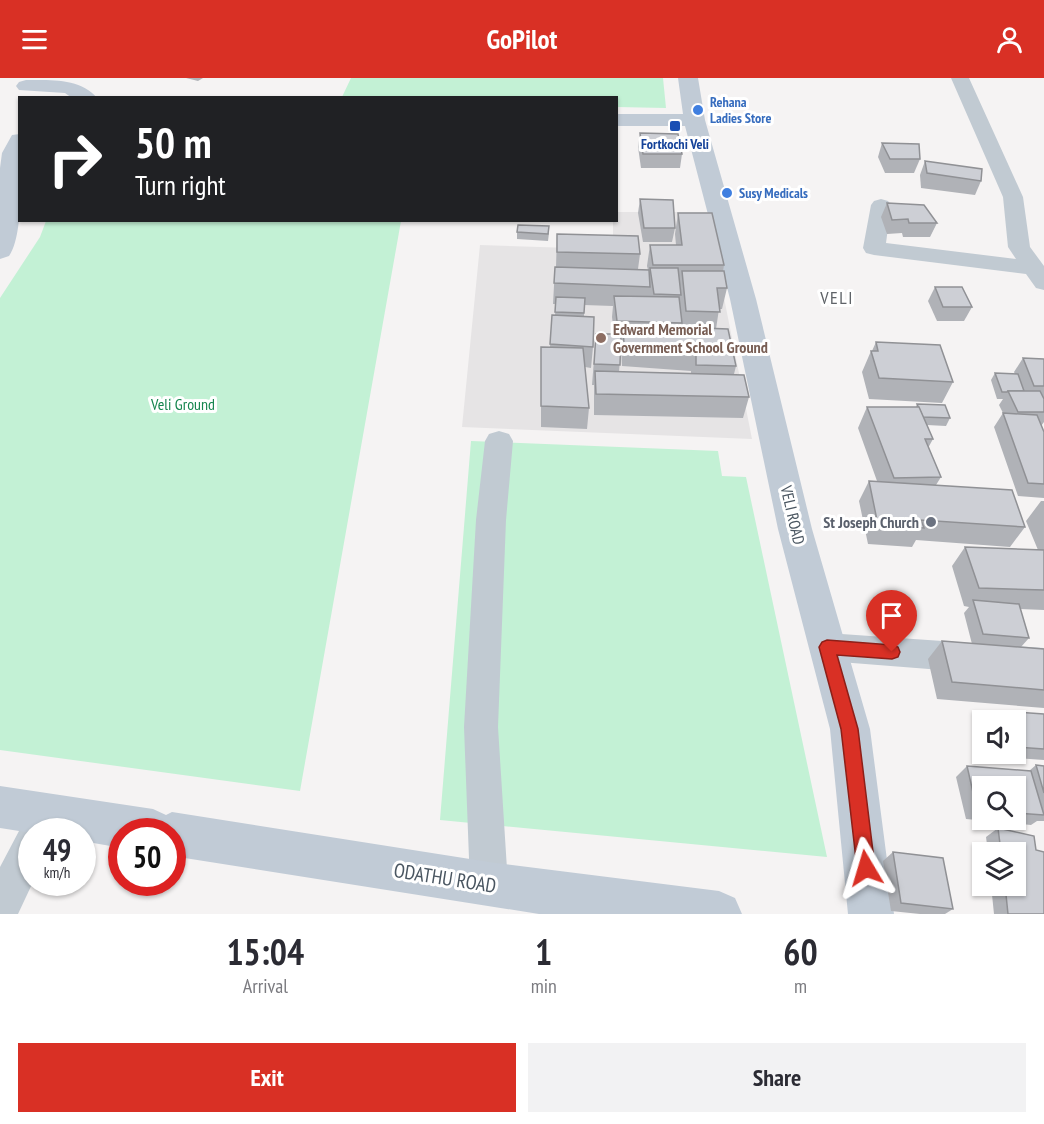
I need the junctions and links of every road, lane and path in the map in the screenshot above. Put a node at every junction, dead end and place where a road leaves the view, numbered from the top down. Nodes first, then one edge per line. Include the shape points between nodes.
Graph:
1 (688, 78) edge
2 (960, 78) edge
3 (26, 87) edge
4 (74, 90) edge
5 (618, 120) edge
6 (694, 120) junction
7 (18, 144) edge
8 (881, 205) dead end
9 (1018, 236) junction
10 (1044, 242) edge
11 (0, 251) edge
12 (1039, 275) edge
13 (499, 441) dead end
14 (827, 647) junction
15 (1044, 663) edge
16 (0, 807) edge
17 (19, 818) edge
18 (186, 836) edge
19 (18, 872) edge
20 (489, 885) junction
21 (0, 908) edge
22 (719, 914) edge
23 (871, 914) edge

1 - 6 main road, VELI ROAD
2 - 9 street via 1013,197
3 - 4 main road
5 - 6 main road
6 - 14 main road, VELI ROAD via 743,299 795,529
7 - 11 main road via 13,153
8 - 12 street via 874,248
9 - 10 street
9 - 12 street via 1019,247
13 - 20 street via 491,520 481,727
14 - 15 street
14 - 23 main road, VELI ROAD via 850,729
16 - 17 main road
18 - 20 main road, ODATHU ROAD
19 - 21 street
20 - 22 main road, ODATHU ROAD

